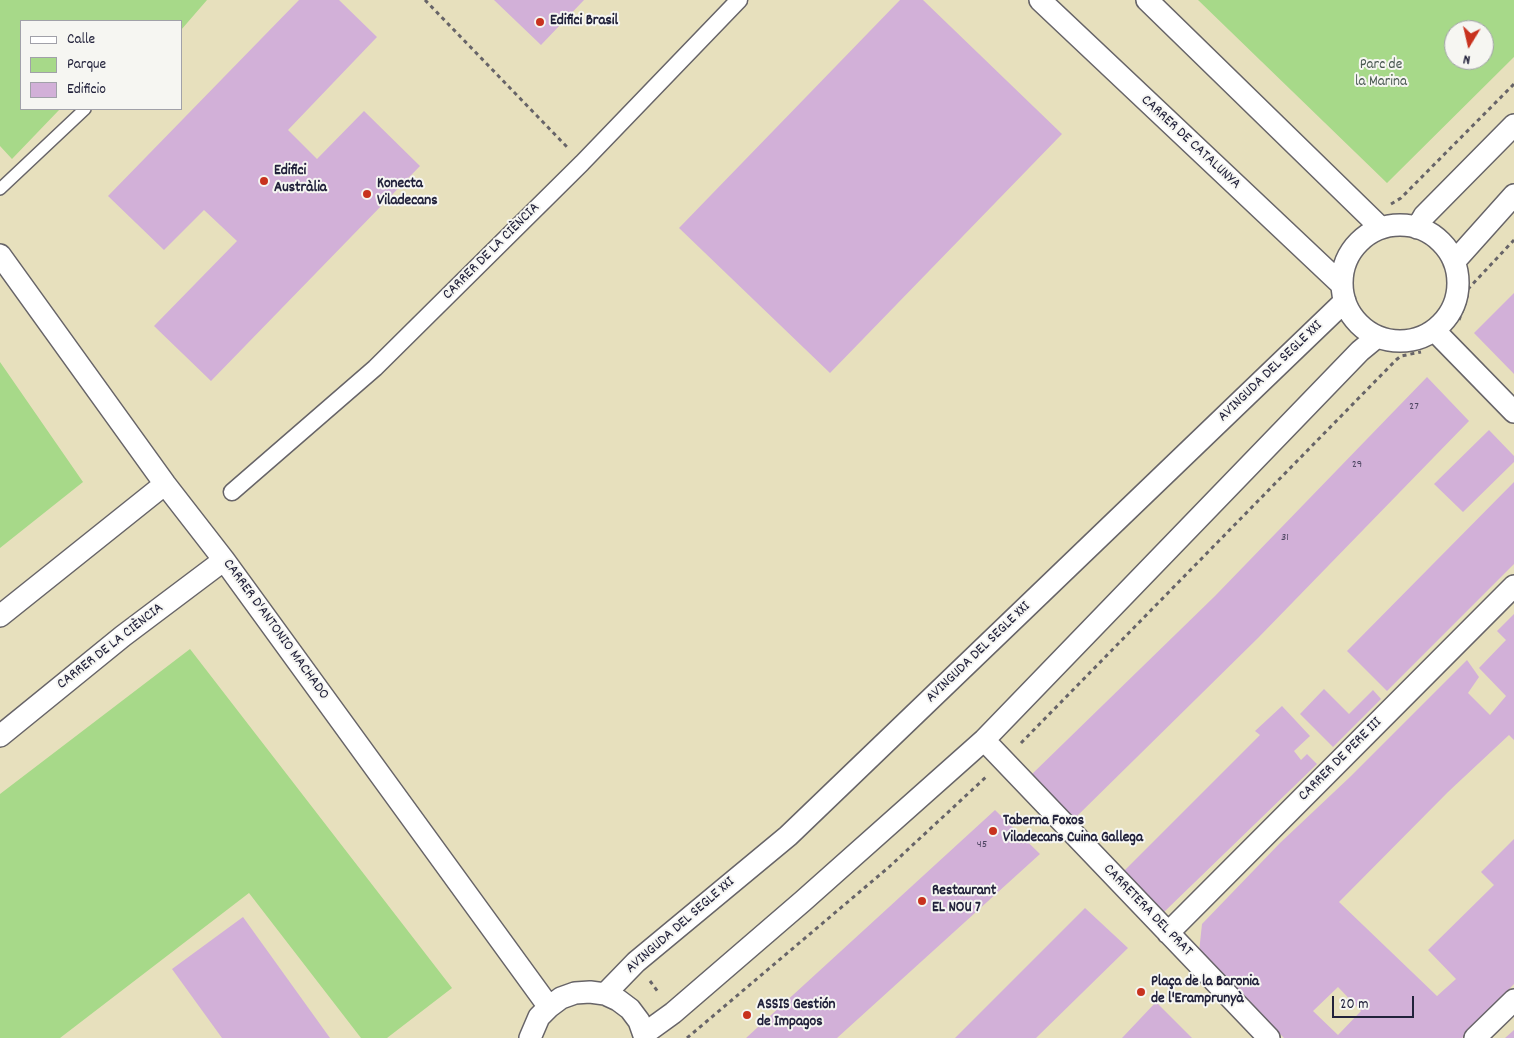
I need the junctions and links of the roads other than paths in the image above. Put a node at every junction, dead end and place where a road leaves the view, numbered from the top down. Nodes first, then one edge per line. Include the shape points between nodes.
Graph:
1 (739, 0) edge
2 (1040, 0) edge
3 (1147, 0) edge
4 (84, 110) edge
5 (1514, 125) edge
6 (0, 189) edge
7 (1514, 195) edge
8 (1381, 228) junction
9 (1417, 228) junction
10 (0, 255) edge
11 (1454, 262) junction
12 (1343, 293) junction
13 (1434, 330) junction
14 (1377, 337) junction
15 (1514, 412) edge
16 (165, 484) junction
17 (232, 492) dead end
18 (224, 560) junction
19 (1514, 586) edge
20 (0, 616) edge
21 (0, 736) edge
22 (984, 740) junction
23 (1168, 934) junction
24 (605, 994) junction
25 (1514, 1000) edge
26 (549, 1006) junction
27 (644, 1036) edge
28 (530, 1038) edge
29 (1269, 1038) edge
30 (1475, 1038) edge

1 - 17 street, CARRER DE LA CIÈNCIA via 582,163 375,368
2 - 12 street, CARRER DE CATALUNYA
3 - 8 street
4 - 6 lane
5 - 9 street via 1424,216
7 - 11 street
8 - 9 street via 1399,225
8 - 12 street via 1363,238 1352,250 1345,264
9 - 11 street via 1439,240
10 - 16 street, CARRER D'ANTONIO MACHADO
11 - 13 street via 1458,280 1456,299 1448,317
12 - 14 street via 1354,318
12 - 24 street, AVINGUDA DEL SEGLE XXI via 788,836 636,962
13 - 14 street via 1406,341
13 - 15 street
14 - 22 street
16 - 18 street, CARRER D'ANTONIO MACHADO
16 - 20 street
18 - 21 street, CARRER DE LA CIÈNCIA via 123,636
18 - 26 street, CARRER D'ANTONIO MACHADO
19 - 23 street, CARRER DE PERE III
22 - 23 street, CARRETERA DEL PRAT
22 - 27 street via 803,901
23 - 29 street, CARRETERA DEL PRAT
24 - 26 street via 575,993
24 - 27 street via 630,1009
25 - 30 street
26 - 28 street via 539,1017

